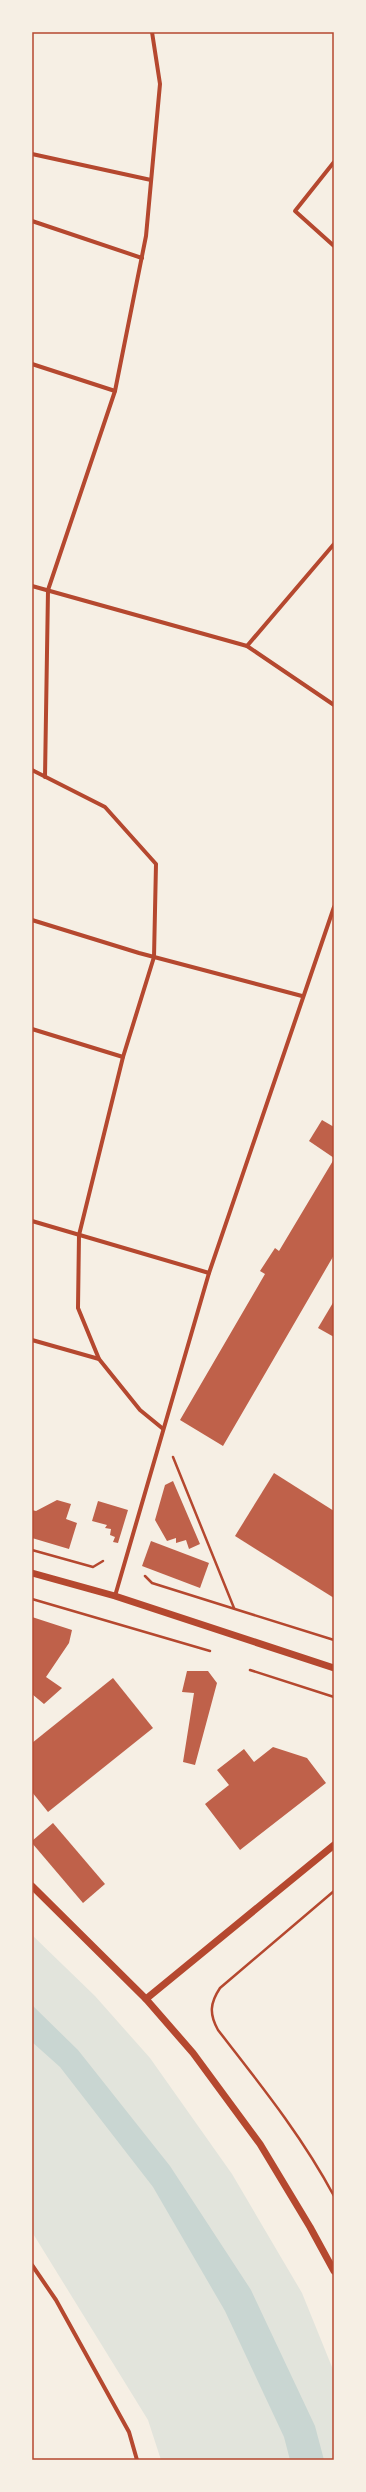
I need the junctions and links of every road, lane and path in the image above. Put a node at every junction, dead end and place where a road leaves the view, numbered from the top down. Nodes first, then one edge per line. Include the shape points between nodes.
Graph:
1 (152, 32) edge
2 (32, 154) edge
3 (334, 162) edge
4 (151, 180) junction
5 (32, 221) edge
6 (334, 246) edge
7 (142, 258) junction
8 (32, 364) edge
9 (115, 391) junction
10 (334, 544) edge
11 (32, 586) edge
12 (48, 590) junction
13 (247, 646) junction
14 (334, 705) edge
15 (32, 770) edge
16 (46, 776) junction
17 (334, 907) edge
18 (32, 920) edge
19 (154, 957) junction
20 (302, 996) junction
21 (32, 1029) edge
22 (123, 1057) junction
23 (32, 1221) edge
24 (79, 1235) junction
25 (209, 1272) junction
26 (32, 1340) edge
27 (100, 1359) junction
28 (162, 1428) junction
29 (32, 1550) edge
30 (103, 1560) dead end
31 (32, 1573) edge
32 (145, 1576) dead end
33 (115, 1596) junction
34 (32, 1599) edge
35 (234, 1608) junction
36 (334, 1640) edge
37 (210, 1651) dead end
38 (334, 1668) edge
39 (250, 1670) dead end
40 (334, 1696) edge
41 (334, 1845) edge
42 (32, 1886) edge
43 (334, 1891) edge
44 (146, 1999) junction
45 (334, 2196) edge
46 (32, 2265) edge
47 (334, 2270) edge
48 (137, 2460) edge

1 - 4 street via 160,84
2 - 4 street
3 - 6 street via 295,211
4 - 7 street
5 - 7 street
7 - 9 street
8 - 9 street
9 - 12 street
10 - 13 street
11 - 12 street
12 - 13 street
12 - 16 street
13 - 14 street
15 - 16 street
16 - 19 street via 104,807 156,864
17 - 20 street
18 - 19 street
19 - 20 street
19 - 22 street
20 - 25 street
21 - 22 street
22 - 24 street
23 - 24 street
24 - 25 street
24 - 27 street via 78,1308
25 - 28 street
26 - 27 street
27 - 28 street via 140,1410
28 - 33 street
28 - 35 path
29 - 30 path via 93,1567
31 - 33 street
32 - 35 path via 152,1583
33 - 38 street
34 - 37 path
35 - 36 path
39 - 40 path
41 - 44 street
42 - 44 street
43 - 45 path via 220,1988 214,1998 211,2015 218,2030 284,2115 316,2163
44 - 47 street via 192,2053 260,2144
46 - 48 street via 56,2300 129,2432

